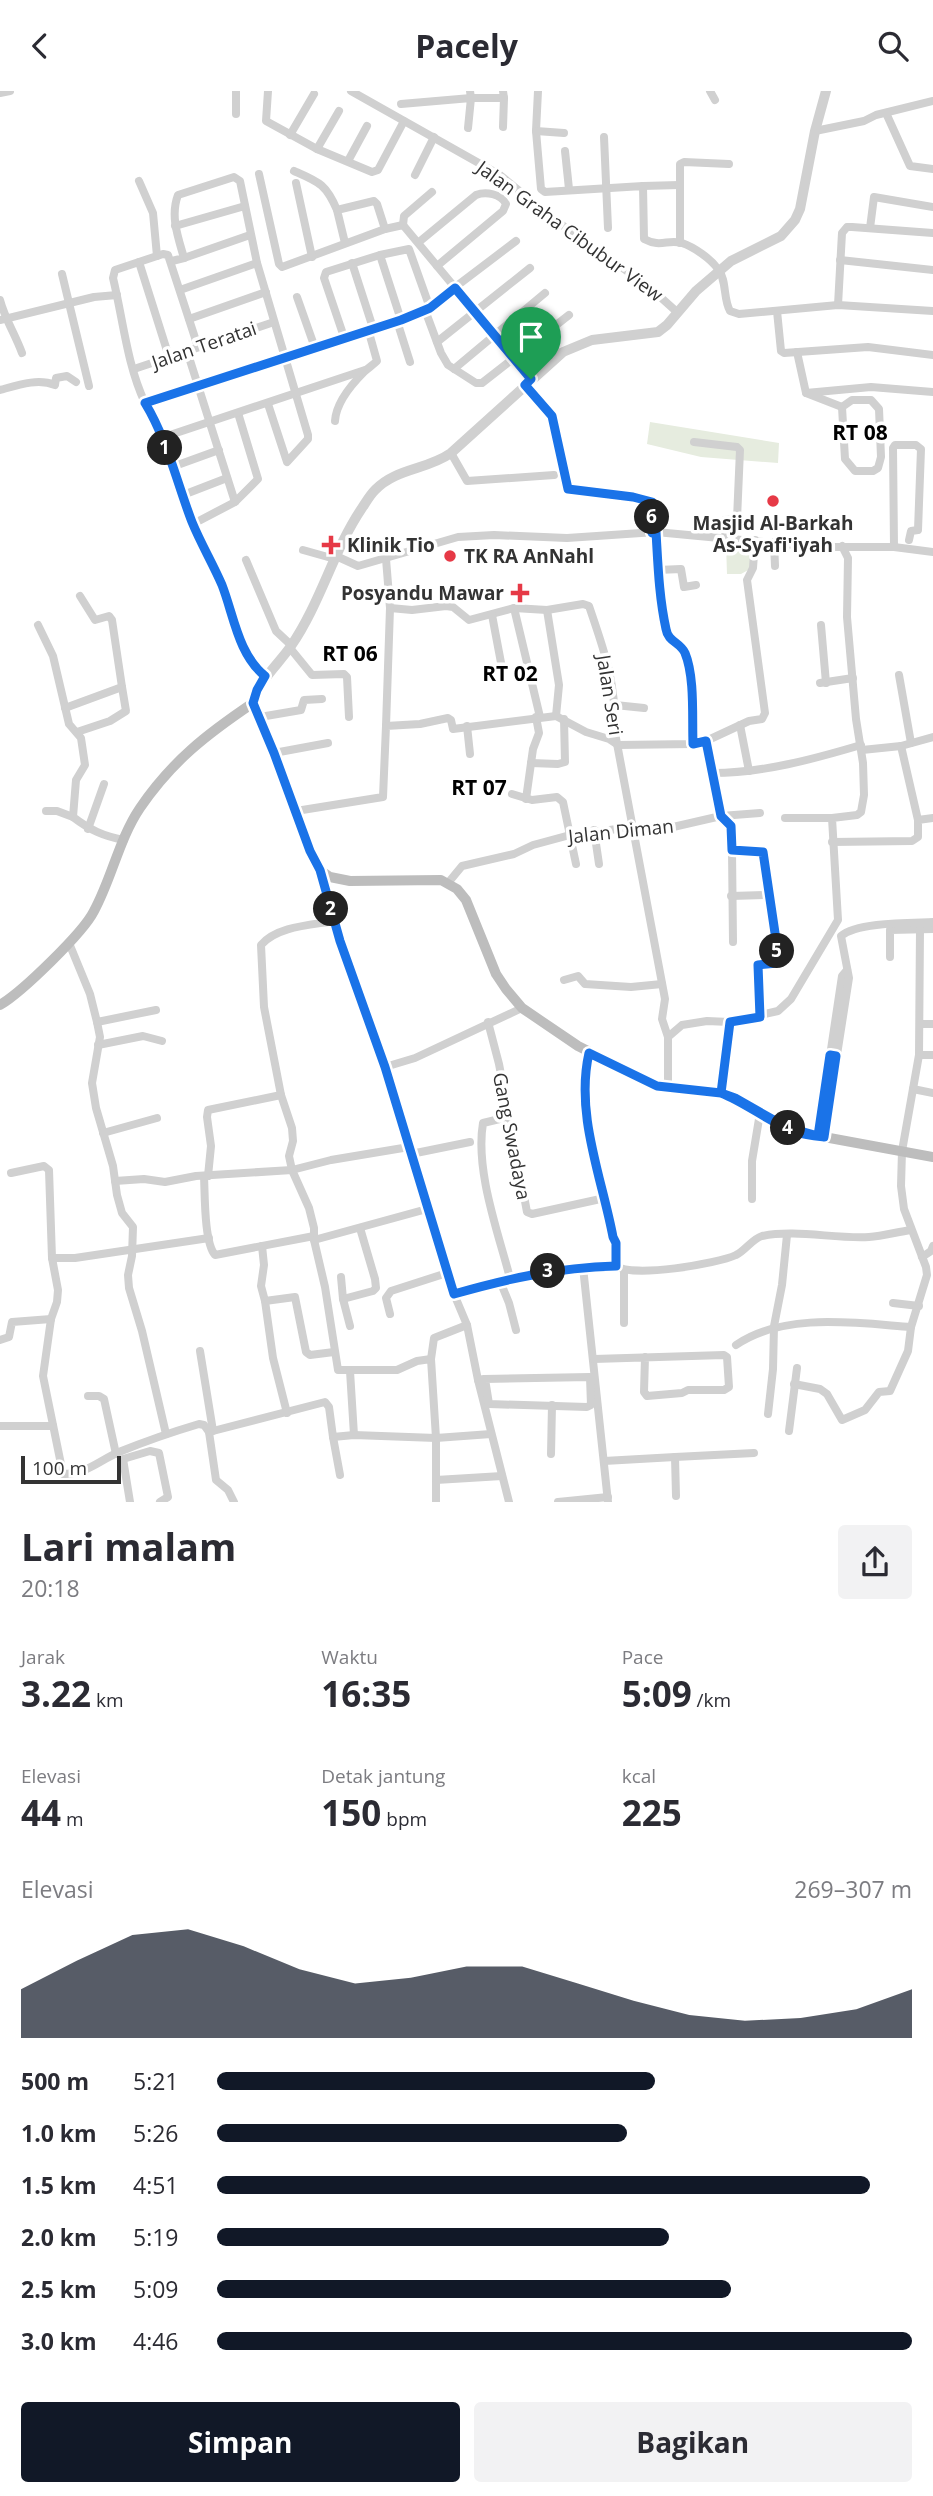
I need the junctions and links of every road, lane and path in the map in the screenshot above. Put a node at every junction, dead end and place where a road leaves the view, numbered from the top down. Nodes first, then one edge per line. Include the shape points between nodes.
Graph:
1 (10, 91) edge
2 (236, 91) edge
3 (268, 91) edge
4 (351, 91) edge
5 (538, 91) edge
6 (710, 91) edge
7 (826, 91) edge
8 (0, 93) edge
9 (314, 94) dead end
10 (470, 95) edge
11 (503, 95) edge
12 (715, 100) dead end
13 (933, 101) edge
14 (401, 104) dead end
15 (339, 111) dead end
16 (886, 113) junction
17 (236, 114) dead end
18 (404, 121) junction
19 (367, 126) dead end
20 (503, 127) dead end
21 (468, 128) dead end
22 (536, 131) junction
23 (815, 131) junction
24 (564, 133) dead end
25 (290, 135) junction
26 (434, 137) junction
27 (604, 137) dead end
28 (317, 149) junction
29 (565, 151) dead end
30 (348, 161) junction
31 (729, 165) dead end
32 (933, 169) edge
33 (294, 171) dead end
34 (259, 174) dead end
35 (415, 176) dead end
36 (139, 181) dead end
37 (296, 183) dead end
38 (679, 184) junction
39 (643, 186) junction
40 (605, 187) junction
41 (569, 189) junction
42 (432, 192) dead end
43 (245, 206) junction
44 (933, 207) edge
45 (337, 210) junction
46 (403, 225) junction
47 (175, 226) junction
48 (870, 227) junction
49 (607, 228) dead end
50 (385, 229) junction
51 (933, 233) edge
52 (250, 235) junction
53 (516, 241) dead end
54 (419, 242) junction
55 (345, 243) junction
56 (680, 243) junction
57 (380, 255) junction
58 (157, 256) junction
59 (184, 257) junction
60 (312, 257) junction
61 (840, 260) junction
62 (172, 261) junction
63 (139, 262) junction
64 (257, 263) junction
65 (352, 263) junction
66 (437, 266) junction
67 (530, 268) dead end
68 (720, 270) junction
69 (933, 270) edge
70 (62, 274) dead end
71 (455, 288) junction
72 (180, 290) junction
73 (266, 292) junction
74 (545, 293) dead end
75 (117, 295) junction
76 (298, 297) dead end
77 (0, 300) edge
78 (68, 304) junction
79 (838, 305) junction
80 (428, 309) junction
81 (933, 310) edge
82 (777, 311) junction
83 (475, 312) junction
84 (677, 312) junction
85 (569, 315) dead end
86 (3, 319) edge
87 (189, 319) junction
88 (399, 320) junction
89 (274, 322) junction
90 (370, 329) junction
91 (494, 336) junction
92 (344, 337) junction
93 (437, 342) junction
94 (198, 347) junction
95 (315, 348) junction
96 (187, 351) junction
97 (797, 352) junction
98 (22, 353) dead end
99 (933, 355) edge
100 (169, 357) junction
101 (285, 357) junction
102 (515, 359) junction
103 (410, 362) dead end
104 (134, 369) junction
105 (454, 369) junction
106 (365, 370) junction
107 (76, 381) dead end
108 (528, 382) junction
109 (89, 386) dead end
110 (198, 387) junction
111 (0, 390) edge
112 (933, 392) edge
113 (806, 393) junction
114 (296, 394) junction
115 (145, 403) junction
116 (268, 404) junction
117 (842, 407) junction
118 (239, 413) junction
119 (335, 421) dead end
120 (210, 422) junction
121 (161, 438) junction
122 (694, 442) dead end
123 (219, 450) junction
124 (451, 453) junction
125 (172, 467) junction
126 (554, 475) dead end
127 (228, 478) junction
128 (183, 495) junction
129 (235, 502) junction
130 (193, 524) junction
131 (654, 532) junction
132 (725, 539) junction
133 (755, 540) junction
134 (909, 540) dead end
135 (774, 542) junction
136 (842, 546) junction
137 (894, 547) junction
138 (303, 550) dead end
139 (933, 552) edge
140 (336, 558) junction
141 (246, 559) dead end
142 (386, 559) junction
143 (775, 566) dead end
144 (658, 570) junction
145 (696, 585) dead end
146 (80, 596) dead end
147 (390, 608) junction
148 (514, 608) junction
149 (547, 610) junction
150 (492, 615) junction
151 (38, 625) dead end
152 (821, 625) dead end
153 (290, 646) junction
154 (502, 668) dead end
155 (899, 675) dead end
156 (265, 676) junction
157 (853, 678) junction
158 (122, 687) junction
159 (322, 699) dead end
160 (253, 703) junction
161 (615, 705) junction
162 (65, 708) junction
163 (644, 708) dead end
164 (260, 717) junction
165 (349, 717) dead end
166 (538, 717) junction
167 (560, 717) junction
168 (740, 725) junction
169 (386, 726) junction
170 (467, 726) junction
171 (77, 732) junction
172 (933, 737) edge
173 (706, 741) junction
174 (328, 743) dead end
175 (911, 743) junction
176 (693, 744) junction
177 (618, 745) junction
178 (901, 746) junction
179 (861, 748) junction
180 (274, 753) junction
181 (470, 754) dead end
182 (531, 763) junction
183 (749, 771) junction
184 (713, 773) junction
185 (104, 784) dead end
186 (512, 794) dead end
187 (526, 799) junction
188 (46, 811) dead end
189 (296, 811) junction
190 (760, 813) dead end
191 (721, 816) junction
192 (73, 817) junction
193 (785, 818) dead end
194 (832, 818) junction
195 (933, 818) edge
196 (918, 820) junction
197 (633, 827) junction
198 (88, 829) junction
199 (594, 830) junction
200 (570, 835) junction
201 (124, 840) junction
202 (832, 842) junction
203 (732, 850) junction
204 (576, 864) dead end
205 (599, 864) dead end
206 (320, 870) junction
207 (448, 883) junction
208 (768, 895) junction
209 (731, 896) junction
210 (334, 921) junction
211 (933, 922) edge
212 (920, 929) junction
213 (933, 929) edge
214 (733, 941) dead end
215 (69, 943) junction
216 (890, 957) dead end
217 (564, 980) dead end
218 (662, 983) junction
219 (0, 1005) edge
220 (522, 1008) junction
221 (156, 1010) dead end
222 (760, 1017) junction
223 (488, 1022) junction
224 (730, 1022) junction
225 (97, 1023) junction
226 (920, 1024) junction
227 (933, 1024) edge
228 (668, 1037) junction
229 (163, 1041) dead end
230 (98, 1045) junction
231 (589, 1053) junction
232 (919, 1055) junction
233 (933, 1055) edge
234 (385, 1067) junction
235 (668, 1088) junction
236 (913, 1089) junction
237 (721, 1093) junction
238 (933, 1093) edge
239 (281, 1095) junction
240 (760, 1112) junction
241 (508, 1117) junction
242 (156, 1118) dead end
243 (103, 1133) junction
244 (821, 1137) junction
245 (470, 1142) dead end
246 (410, 1151) junction
247 (902, 1151) junction
248 (933, 1157) edge
249 (292, 1170) junction
250 (11, 1174) dead end
251 (206, 1176) junction
252 (115, 1181) junction
253 (606, 1198) junction
254 (752, 1199) dead end
255 (427, 1209) junction
256 (360, 1228) junction
257 (911, 1230) junction
258 (786, 1235) junction
259 (209, 1238) junction
260 (314, 1238) junction
261 (262, 1246) junction
262 (933, 1247) edge
263 (132, 1249) junction
264 (922, 1257) junction
265 (52, 1258) junction
266 (583, 1267) junction
267 (620, 1268) junction
268 (447, 1273) junction
269 (341, 1277) dead end
270 (510, 1278) junction
271 (500, 1281) junction
272 (454, 1294) junction
273 (343, 1299) junction
274 (265, 1301) junction
275 (893, 1303) dead end
276 (919, 1306) junction
277 (390, 1314) dead end
278 (51, 1319) junction
279 (624, 1323) dead end
280 (467, 1325) junction
281 (350, 1326) dead end
282 (774, 1326) junction
283 (911, 1327) junction
284 (516, 1330) dead end
285 (0, 1340) edge
286 (736, 1345) dead end
287 (200, 1351) dead end
288 (334, 1352) junction
289 (645, 1357) junction
290 (431, 1359) junction
291 (594, 1359) junction
292 (797, 1369) dead end
293 (350, 1371) junction
294 (481, 1381) junction
295 (794, 1384) junction
296 (88, 1397) dead end
297 (552, 1405) junction
298 (287, 1413) junction
299 (768, 1414) dead end
300 (0, 1426) edge
301 (53, 1426) junction
302 (789, 1431) dead end
303 (211, 1432) junction
304 (166, 1434) junction
305 (491, 1434) junction
306 (354, 1436) junction
307 (333, 1437) junction
308 (436, 1438) junction
309 (754, 1453) dead end
310 (116, 1454) junction
311 (551, 1454) dead end
312 (676, 1457) junction
313 (604, 1461) junction
314 (340, 1475) dead end
315 (502, 1476) junction
316 (436, 1480) junction
317 (677, 1496) dead end
318 (608, 1499) edge
319 (130, 1502) edge
320 (160, 1502) edge
321 (234, 1502) edge
322 (436, 1502) edge
323 (509, 1502) edge
324 (558, 1502) edge

1 - 8 street
2 - 17 street
3 - 25 street via 266,121
4 - 18 street, Jalan Graha Cibubur View
5 - 22 street
6 - 12 street
7 - 23 street
9 - 25 street
10 - 11 street
10 - 14 street
10 - 21 street
11 - 20 street
13 - 16 street
15 - 28 street
16 - 23 street
16 - 32 street via 910,166
18 - 26 street, Jalan Graha Cibubur View
18 - 30 street via 378,170
19 - 30 street
22 - 24 street
22 - 41 street via 541,189
23 - 68 street via 795,220 781,236
25 - 28 street
26 - 35 street
26 - 84 street, Jalan Graha Cibubur View via 508,181
27 - 40 street
28 - 30 street
29 - 41 street
31 - 38 street via 684,162
33 - 45 street via 328,190
34 - 60 street via 280,266
36 - 58 street via 153,213
37 - 60 street
38 - 39 street
38 - 56 street
39 - 40 street
39 - 56 street via 644,239 655,245
40 - 41 street
40 - 49 street
42 - 46 street via 404,216
43 - 47 street
43 - 47 street via 240,181 233,177 178,195
43 - 52 street
44 - 48 street via 874,197
45 - 50 street via 374,201
45 - 55 street
46 - 50 street
46 - 54 street
47 - 59 street
48 - 51 street
48 - 61 street via 844,230
50 - 55 street
52 - 59 street
52 - 64 street
53 - 71 street
54 - 66 street
54 - 66 street via 476,195 494,194 505,200 506,207
55 - 60 street
56 - 68 street
57 - 65 street
57 - 80 street via 410,250
57 - 88 street
58 - 62 street via 166,254
58 - 63 street
59 - 62 street
61 - 69 street
61 - 79 street
62 - 72 street
63 - 75 street via 116,269
63 - 100 street
64 - 72 street
64 - 73 street
65 - 90 street
65 - 92 street via 324,276
66 - 71 street
67 - 83 street
68 - 82 street via 730,311
68 - 84 street
70 - 78 street
71 - 80 street
71 - 83 street
72 - 87 street
73 - 87 street
73 - 89 street
74 - 91 street
75 - 78 street
75 - 104 street
76 - 95 street
77 - 86 street
78 - 86 street
78 - 109 street
79 - 81 street
79 - 82 street
80 - 88 street
80 - 93 street
82 - 97 street via 781,351
83 - 91 street
83 - 93 street
84 - 108 street via 658,332 575,345
85 - 102 street
86 - 98 street via 12,327
87 - 94 street
88 - 90 street
88 - 103 street
89 - 94 street, Jalan Teratai
89 - 101 street
90 - 92 street
90 - 106 street via 378,357 376,364
91 - 102 street
91 - 105 street
92 - 95 street
93 - 105 street
94 - 96 street, Jalan Teratai
95 - 101 street
96 - 100 street, Jalan Teratai
96 - 110 street
97 - 99 street via 868,347
97 - 113 street
100 - 104 street, Jalan Teratai
101 - 110 street
101 - 114 street
102 - 105 street via 482,383
102 - 108 street
104 - 115 street
106 - 114 street
106 - 119 street via 336,411
107 - 111 street via 67,376 56,378 55,386 46,382
108 - 124 street
108 - 131 street via 552,416 568,489 650,500
110 - 115 street
110 - 120 street
112 - 113 street via 871,387
113 - 117 street
114 - 116 street
114 - 116 street via 308,439 287,462
115 - 121 street
116 - 118 street
117 - 117 street via 852,400 871,400 877,405 881,457 873,471 855,471 845,459
118 - 120 street
118 - 129 street via 258,479
120 - 121 street
120 - 123 street
121 - 125 street
122 - 132 street via 740,450 737,519 724,520
123 - 125 street
123 - 127 street
124 - 126 street via 467,481
124 - 140 street via 433,464 395,475 374,490 347,530
125 - 128 street
127 - 128 street
127 - 129 street
128 - 130 street
129 - 130 street
130 - 156 street via 223,587 240,639
131 - 132 street
131 - 142 street via 568,538 458,537
131 - 144 street
132 - 133 street
133 - 135 street
133 - 168 street via 753,568 747,580 765,713 762,719
134 - 137 street via 911,531 918,530 921,449 897,445 893,448
135 - 136 street
135 - 143 street
136 - 137 street
136 - 157 street via 848,558 846,598
137 - 139 street
138 - 140 street
140 - 142 street via 358,566
140 - 153 street via 312,612
141 - 153 street via 276,631
142 - 147 street
144 - 145 street via 681,569 684,587
144 - 176 street via 666,633 686,656
146 - 158 street via 95,620 112,620
147 - 150 street, Jalan Seri via 453,607 469,620
147 - 169 street
148 - 149 street, Jalan Seri
148 - 150 street, Jalan Seri
148 - 166 street
149 - 161 street, Jalan Seri via 589,606 610,667
149 - 167 street
150 - 154 street
151 - 162 street via 53,656
152 - 157 street via 823,683
153 - 156 street
153 - 165 street via 312,675 347,677
155 - 175 street
156 - 160 street
157 - 179 street
158 - 162 street
158 - 171 street via 126,711
159 - 164 street via 304,700 301,710
160 - 164 main road
160 - 201 main road via 181,758 138,810
161 - 163 street
161 - 177 street, Jalan Seri
162 - 171 street via 69,724
164 - 180 main road
166 - 167 street
166 - 170 street
166 - 182 street
167 - 177 street
167 - 182 street via 565,762
168 - 173 street
168 - 183 street
169 - 170 street via 448,718 453,729
169 - 189 street via 383,797
170 - 181 street
171 - 192 street via 85,765 76,780
172 - 175 street
173 - 176 street
173 - 184 street
174 - 180 street
175 - 178 street
176 - 177 street
177 - 197 street, Jalan Seri
178 - 179 street
178 - 196 street
179 - 183 street
179 - 194 street via 861,812
180 - 189 main road
182 - 187 street
183 - 184 street
184 - 191 street
185 - 198 street
186 - 187 street
187 - 200 street via 557,797 563,802
188 - 192 street
189 - 206 main road
190 - 191 street, Jalan Diman
191 - 197 street, Jalan Diman via 660,830
191 - 203 street via 731,826
192 - 198 street
193 - 194 street
194 - 202 street
195 - 196 street
196 - 202 street via 918,837 912,841
197 - 199 street, Jalan Diman
197 - 218 street, Jalan Seri
198 - 201 street
199 - 200 street, Jalan Diman
199 - 205 street
200 - 204 street
200 - 207 street, Jalan Diman via 462,866
201 - 215 main road via 94,913
202 - 222 street via 838,920 791,999 778,1011
203 - 208 street via 763,852
203 - 209 street
206 - 207 main road via 350,881
206 - 210 street
207 - 220 main road via 466,900 496,974
208 - 209 street
208 - 222 street via 779,960 758,965
209 - 214 street
210 - 234 street
210 - 239 street via 268,937 261,945 264,1007
211 - 244 street via 858,928 841,936 847,970 842,976
212 - 213 street
212 - 216 street via 890,930
212 - 226 street
215 - 219 main road
215 - 225 street
217 - 218 street via 578,976 584,984 631,987
218 - 228 street, Jalan Seri via 662,1019
220 - 223 street
220 - 231 main road
221 - 225 street
222 - 224 street
223 - 234 street via 415,1058
223 - 241 street, Gang Swadaya
224 - 228 street via 682,1025
224 - 237 street
225 - 230 street
226 - 227 street
226 - 232 street
228 - 235 street, Jalan Seri
229 - 230 street via 143,1036
230 - 243 street via 92,1083
231 - 235 main road
231 - 253 street via 584,1083 589,1137
232 - 233 street
232 - 236 street
234 - 246 street
235 - 237 main road
236 - 238 street
236 - 247 street
237 - 240 main road
239 - 249 street via 292,1128
239 - 251 street via 208,1110 211,1146
240 - 244 main road via 797,1132
240 - 254 street via 751,1161
241 - 253 street, Gang Swadaya via 529,1214
241 - 270 street via 485,1122 482,1133 486,1181
242 - 243 street
243 - 252 street
244 - 247 main road
245 - 246 street
246 - 249 street via 331,1160
246 - 255 street
247 - 248 main road
247 - 257 street via 901,1186
249 - 251 street
249 - 260 street via 309,1207
250 - 265 street via 44,1166 49,1170
251 - 252 street via 165,1182
251 - 259 street
252 - 263 street via 122,1213 133,1227
253 - 267 street
255 - 256 street
255 - 268 street
256 - 260 street
256 - 273 street via 376,1288
257 - 258 street via 869,1237
257 - 264 street
258 - 267 street via 759,1237 727,1259 673,1270
258 - 282 street
259 - 261 street via 215,1255
259 - 263 street
260 - 261 street
260 - 288 street
261 - 274 street
262 - 264 street
263 - 265 street
263 - 304 street via 129,1289
264 - 276 street via 927,1275
265 - 278 street via 58,1290
266 - 267 street
266 - 270 street
266 - 291 street
267 - 279 street
268 - 272 street
268 - 277 street via 391,1291 386,1298
269 - 273 street
270 - 271 street
271 - 272 street
271 - 284 street
272 - 280 street
273 - 281 street
274 - 288 street via 295,1297 306,1352
274 - 298 street
275 - 276 street
276 - 283 street
278 - 285 street via 12,1322 9,1337
278 - 301 street via 43,1376
280 - 290 street via 433,1338
280 - 294 street
282 - 283 street via 840,1322
282 - 286 street
282 - 299 street
283 - 295 street via 908,1351 890,1391 879,1392 865,1411 842,1420 827,1394
287 - 303 street
288 - 293 street via 338,1370
289 - 289 street via 725,1356 729,1387 647,1396 643,1392
289 - 291 street
290 - 293 street via 397,1370
290 - 308 street
291 - 313 street
292 - 295 street
293 - 306 street
294 - 297 street via 489,1404
294 - 297 street via 590,1377 590,1406
294 - 305 street
295 - 302 street
296 - 310 street via 104,1399
297 - 311 street
298 - 303 street
298 - 307 street via 325,1402
300 - 301 street
301 - 310 street via 63,1474 93,1467
303 - 304 street via 199,1424
303 - 321 street via 216,1480
304 - 310 street
305 - 308 street
305 - 315 street
306 - 307 street
306 - 308 street
307 - 314 street
308 - 316 street
309 - 312 street
312 - 313 street
312 - 317 street
313 - 318 street
315 - 316 street
315 - 323 street
316 - 322 street
318 - 324 street
319 - 320 street via 122,1459 149,1451 159,1454 168,1497

